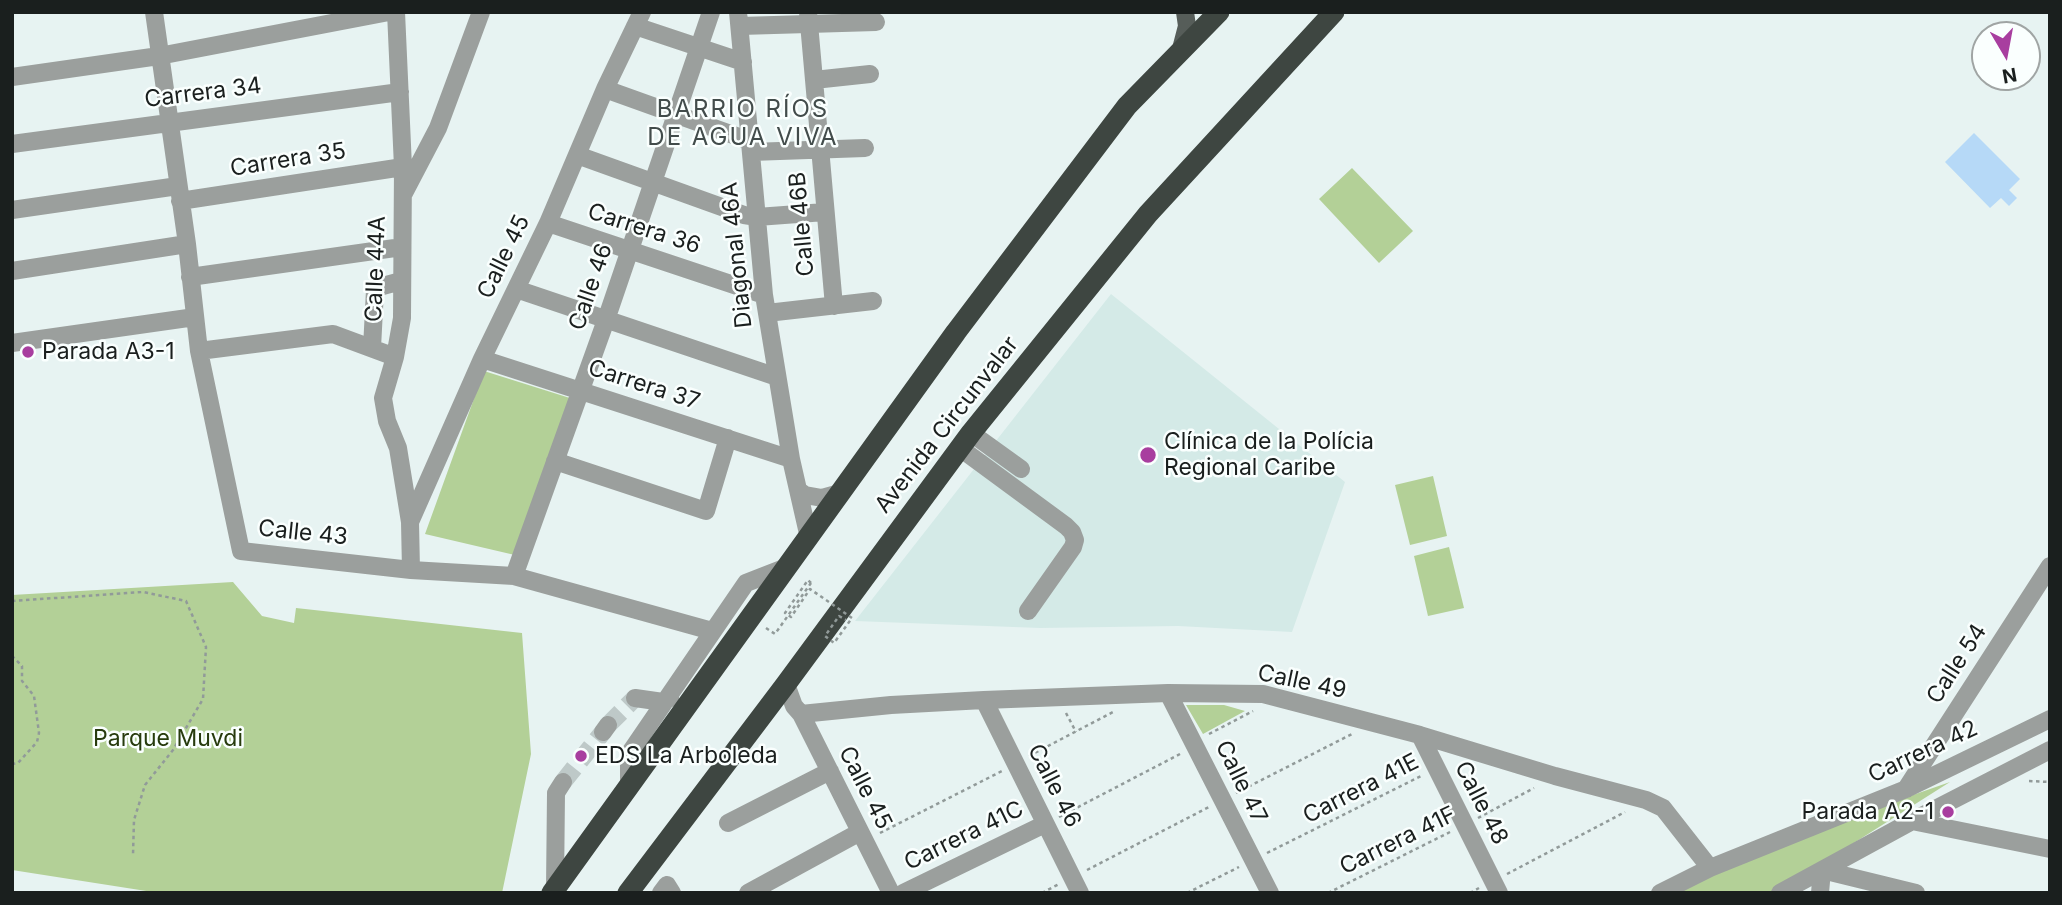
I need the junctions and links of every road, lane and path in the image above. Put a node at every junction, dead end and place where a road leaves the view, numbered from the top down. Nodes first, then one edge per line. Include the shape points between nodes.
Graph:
1 (153, 12) edge
2 (389, 12) edge
3 (396, 12) edge
4 (481, 12) edge
5 (711, 12) edge
6 (1185, 12) edge
7 (1219, 12) edge
8 (1334, 12) edge
9 (809, 18) edge
10 (639, 19) edge
11 (739, 19) edge
12 (876, 22) dead end
13 (699, 49) junction
14 (1181, 49) junction
15 (159, 56) junction
16 (743, 62) junction
17 (870, 75) dead end
18 (12, 77) edge
19 (814, 80) junction
20 (605, 89) junction
21 (400, 92) junction
22 (676, 115) junction
23 (169, 121) junction
24 (12, 144) edge
25 (751, 147) junction
26 (865, 148) dead end
27 (820, 150) junction
28 (577, 155) junction
29 (403, 167) junction
30 (653, 182) junction
31 (179, 194) junction
32 (402, 197) junction
33 (12, 210) edge
34 (825, 212) junction
35 (757, 217) junction
36 (548, 223) junction
37 (187, 244) junction
38 (402, 247) junction
39 (630, 251) junction
40 (12, 271) edge
41 (190, 277) junction
42 (401, 281) junction
43 (516, 289) junction
44 (873, 301) dead end
45 (765, 304) junction
46 (834, 306) junction
47 (195, 317) junction
48 (606, 320) junction
49 (12, 343) edge
50 (372, 348) junction
51 (199, 351) junction
52 (395, 357) junction
53 (482, 359) junction
54 (777, 377) junction
55 (581, 391) junction
56 (728, 438) junction
57 (965, 440) junction
58 (791, 459) junction
59 (555, 461) junction
60 (1021, 469) dead end
61 (798, 490) junction
62 (840, 493) junction
63 (410, 522) junction
64 (809, 538) junction
65 (2050, 566) edge
66 (787, 567) junction
67 (411, 569) junction
68 (514, 576) junction
69 (12, 601) edge
70 (1028, 611) dead end
71 (846, 621) dead end
72 (763, 626) dead end
73 (712, 631) junction
74 (12, 656) edge
75 (710, 675) junction
76 (786, 684) junction
77 (1168, 693) junction
78 (635, 698) dead end
79 (1058, 698) junction
80 (1278, 698) junction
81 (984, 700) junction
82 (663, 702) junction
83 (767, 709) junction
84 (798, 710) junction
85 (2050, 719) edge
86 (1076, 732) dead end
87 (1420, 735) junction
88 (1195, 744) junction
89 (2050, 750) edge
90 (12, 764) edge
91 (1436, 769) junction
92 (830, 771) junction
93 (1555, 776) junction
94 (563, 782) tunnel mouth
95 (629, 788) junction
96 (1906, 789) junction
97 (1646, 800) junction
98 (1912, 821) junction
99 (728, 823) dead end
100 (1045, 824) junction
101 (1465, 825) junction
102 (860, 832) junction
103 (2050, 849) edge
104 (133, 855) dead end
105 (1252, 861) junction
106 (1710, 868) junction
107 (1822, 870) junction
108 (1496, 887) edge
109 (553, 890) edge
110 (628, 893) edge
111 (748, 893) edge
112 (891, 893) edge
113 (902, 893) edge
114 (1080, 893) edge
115 (1187, 893) edge
116 (1270, 893) edge
117 (1328, 893) edge
118 (1470, 893) edge
119 (1660, 893) edge
120 (1780, 893) edge
121 (1820, 893) edge
122 (1916, 893) edge

1 - 15 street, Calle 43
2 - 15 street
3 - 21 street, Calle 44A
4 - 32 street via 438,128
5 - 13 street, Calle 46
6 - 14 main road
7 - 14 highway, Avenida Circunvalar
8 - 57 highway, Avenida Circunvalar via 1148,214
9 - 11 street
9 - 12 street
9 - 19 street, Calle 46B
10 - 13 street
10 - 20 street, Calle 45
11 - 16 street, Diagonal 46A
13 - 16 street
13 - 22 street, Calle 46
14 - 62 highway, Avenida Circunvalar via 1127,106
15 - 18 street
15 - 23 street, Calle 43
16 - 25 street, Diagonal 46A
17 - 19 street
19 - 27 street, Calle 46B
20 - 22 street
20 - 28 street, Calle 45
21 - 23 street, Carrera 34
21 - 29 street, Calle 44A
22 - 25 street
22 - 30 street, Calle 46
23 - 24 street, Carrera 34
23 - 31 street, Calle 43
25 - 27 street
25 - 35 street, Diagonal 46A
26 - 27 street
27 - 34 street, Calle 46B
28 - 30 street
28 - 36 street, Calle 45
29 - 31 street, Carrera 35
29 - 32 street, Calle 44A
30 - 35 street via 728,211
30 - 39 street, Calle 46
31 - 33 street, Carrera 35
31 - 37 street, Calle 43
32 - 38 street, Calle 44A
34 - 35 street
34 - 46 street, Calle 46B
35 - 45 street, Diagonal 46A
36 - 39 street, Carrera 36
36 - 43 street, Calle 45
37 - 40 street
37 - 41 street, Calle 43
38 - 41 street
38 - 42 street, Calle 44A
39 - 45 street, Carrera 36
39 - 48 street, Calle 46
41 - 47 street, Calle 43
42 - 50 street via 375,290
42 - 52 street, Calle 44A via 402,318
43 - 48 street
43 - 53 street, Calle 45
44 - 46 street, Carrera 36
45 - 46 street, Carrera 36
45 - 54 street, Diagonal 46A
47 - 49 street
47 - 51 street, Calle 43
48 - 54 street
48 - 55 street, Calle 46
50 - 51 street via 333,334
50 - 52 street
51 - 67 street, Calle 43 via 241,551
52 - 63 street, Calle 44A via 383,398 398,448
53 - 55 street, Carrera 37
53 - 63 street, Calle 45
54 - 58 street, Diagonal 46A
55 - 56 street, Carrera 37
55 - 59 street, Calle 46
56 - 58 street, Carrera 37
56 - 59 street via 706,511
57 - 60 street
57 - 70 street via 1009,485 1066,526 1075,540
57 - 76 highway, Avenida Circunvalar
58 - 61 street, Diagonal 46A
59 - 68 street, Calle 46
61 - 62 street via 822,498
61 - 64 street, Diagonal 46A
62 - 64 highway, Avenida Circunvalar
63 - 67 street, Calle 44A
64 - 66 highway, Avenida Circunvalar
65 - 96 street, Calle 54
66 - 73 street via 746,583
66 - 75 highway, Avenida Circunvalar
67 - 68 street, Calle 43
68 - 73 street, Calle 43
69 - 104 path via 144,592 186,601 206,647 203,699 173,750 145,785 134,820
71 - 72 path, bridge via 839,616 825,636 834,643 852,618 810,589 790,617 785,613 808,580 811,583 775,634
73 - 82 street
74 - 90 path via 22,666 22,681 34,696 38,733 37,741
75 - 82 street
75 - 95 highway, Avenida Circunvalar
76 - 83 highway, Avenida Circunvalar
76 - 84 street, Calle 45
77 - 79 street, Calle 49
77 - 80 street, Calle 49
77 - 88 street, Calle 47
78 - 82 street
79 - 81 street, Calle 49
79 - 86 path
80 - 87 street, Calle 49
80 - 88 path, Carrera 41C
81 - 84 street, Calle 49
81 - 100 street, Calle 46
82 - 95 street via 629,754
83 - 84 street
83 - 110 highway, Avenida Circunvalar
84 - 92 street, Calle 45
85 - 96 street, Carrera 42
87 - 91 street, Calle 48
87 - 93 street, Calle 49
88 - 100 path, Carrera 41C
88 - 105 street, Calle 47
89 - 98 street
91 - 101 street, Calle 48
91 - 105 path, Carrera 41E
92 - 99 street
92 - 102 street, Calle 45
93 - 97 street, Calle 49
93 - 101 path, Carrera 41F
94 - 109 street via 556,793
95 - 109 highway, Avenida Circunvalar
96 - 106 street, Carrera 42
97 - 106 street, Calle 49 via 1663,808
97 - 108 path
98 - 103 street
98 - 107 street
100 - 113 street, Carrera 41C
100 - 114 street, Calle 46
101 - 108 street, Calle 48
101 - 117 path, Carrera 41F
102 - 111 street
102 - 112 street, Calle 45
105 - 115 path, Carrera 41E
105 - 116 street, Calle 47
106 - 119 street, Carrera 42
107 - 120 street
107 - 121 street
107 - 122 street
108 - 118 path

